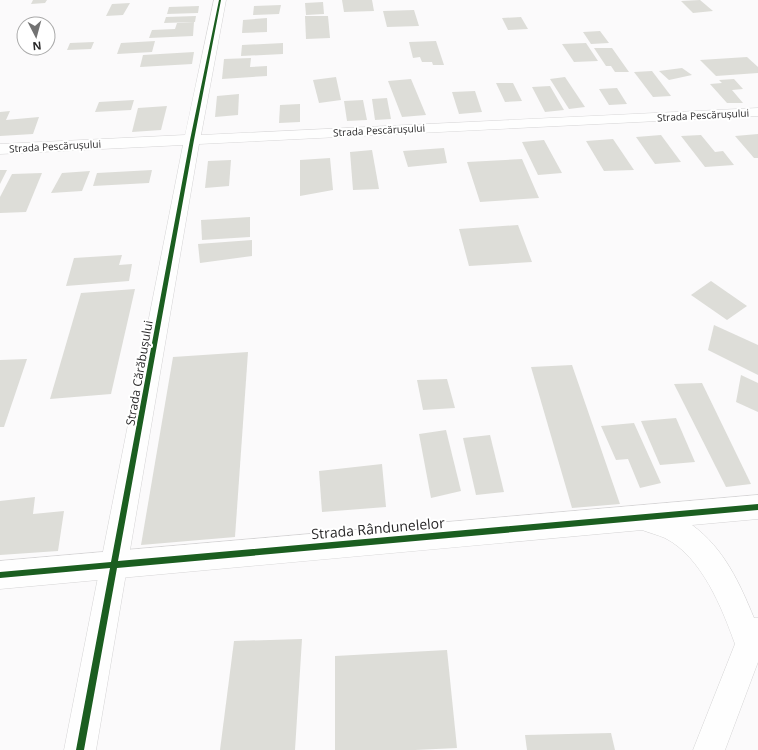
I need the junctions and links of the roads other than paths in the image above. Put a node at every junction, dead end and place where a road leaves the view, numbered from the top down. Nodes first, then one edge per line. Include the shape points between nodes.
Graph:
1 (220, 0) edge
2 (758, 112) edge
3 (192, 140) junction
4 (0, 149) edge
5 (758, 507) edge
6 (642, 518) junction
7 (114, 563) junction
8 (0, 575) edge
9 (754, 637) edge
10 (80, 750) edge
11 (708, 750) edge

1 - 3 street, Strada Cărăbușului
2 - 3 street, Strada Pescărușului
3 - 4 street, Strada Pescărușului
3 - 7 street, Strada Cărăbușului
5 - 6 street, Strada Rândunelelor
6 - 7 street, Strada Rândunelelor
6 - 9 street via 675,529 696,545 717,571
7 - 8 street, Strada Rândunelelor
7 - 10 street, Strada Cărăbușului
9 - 11 street

